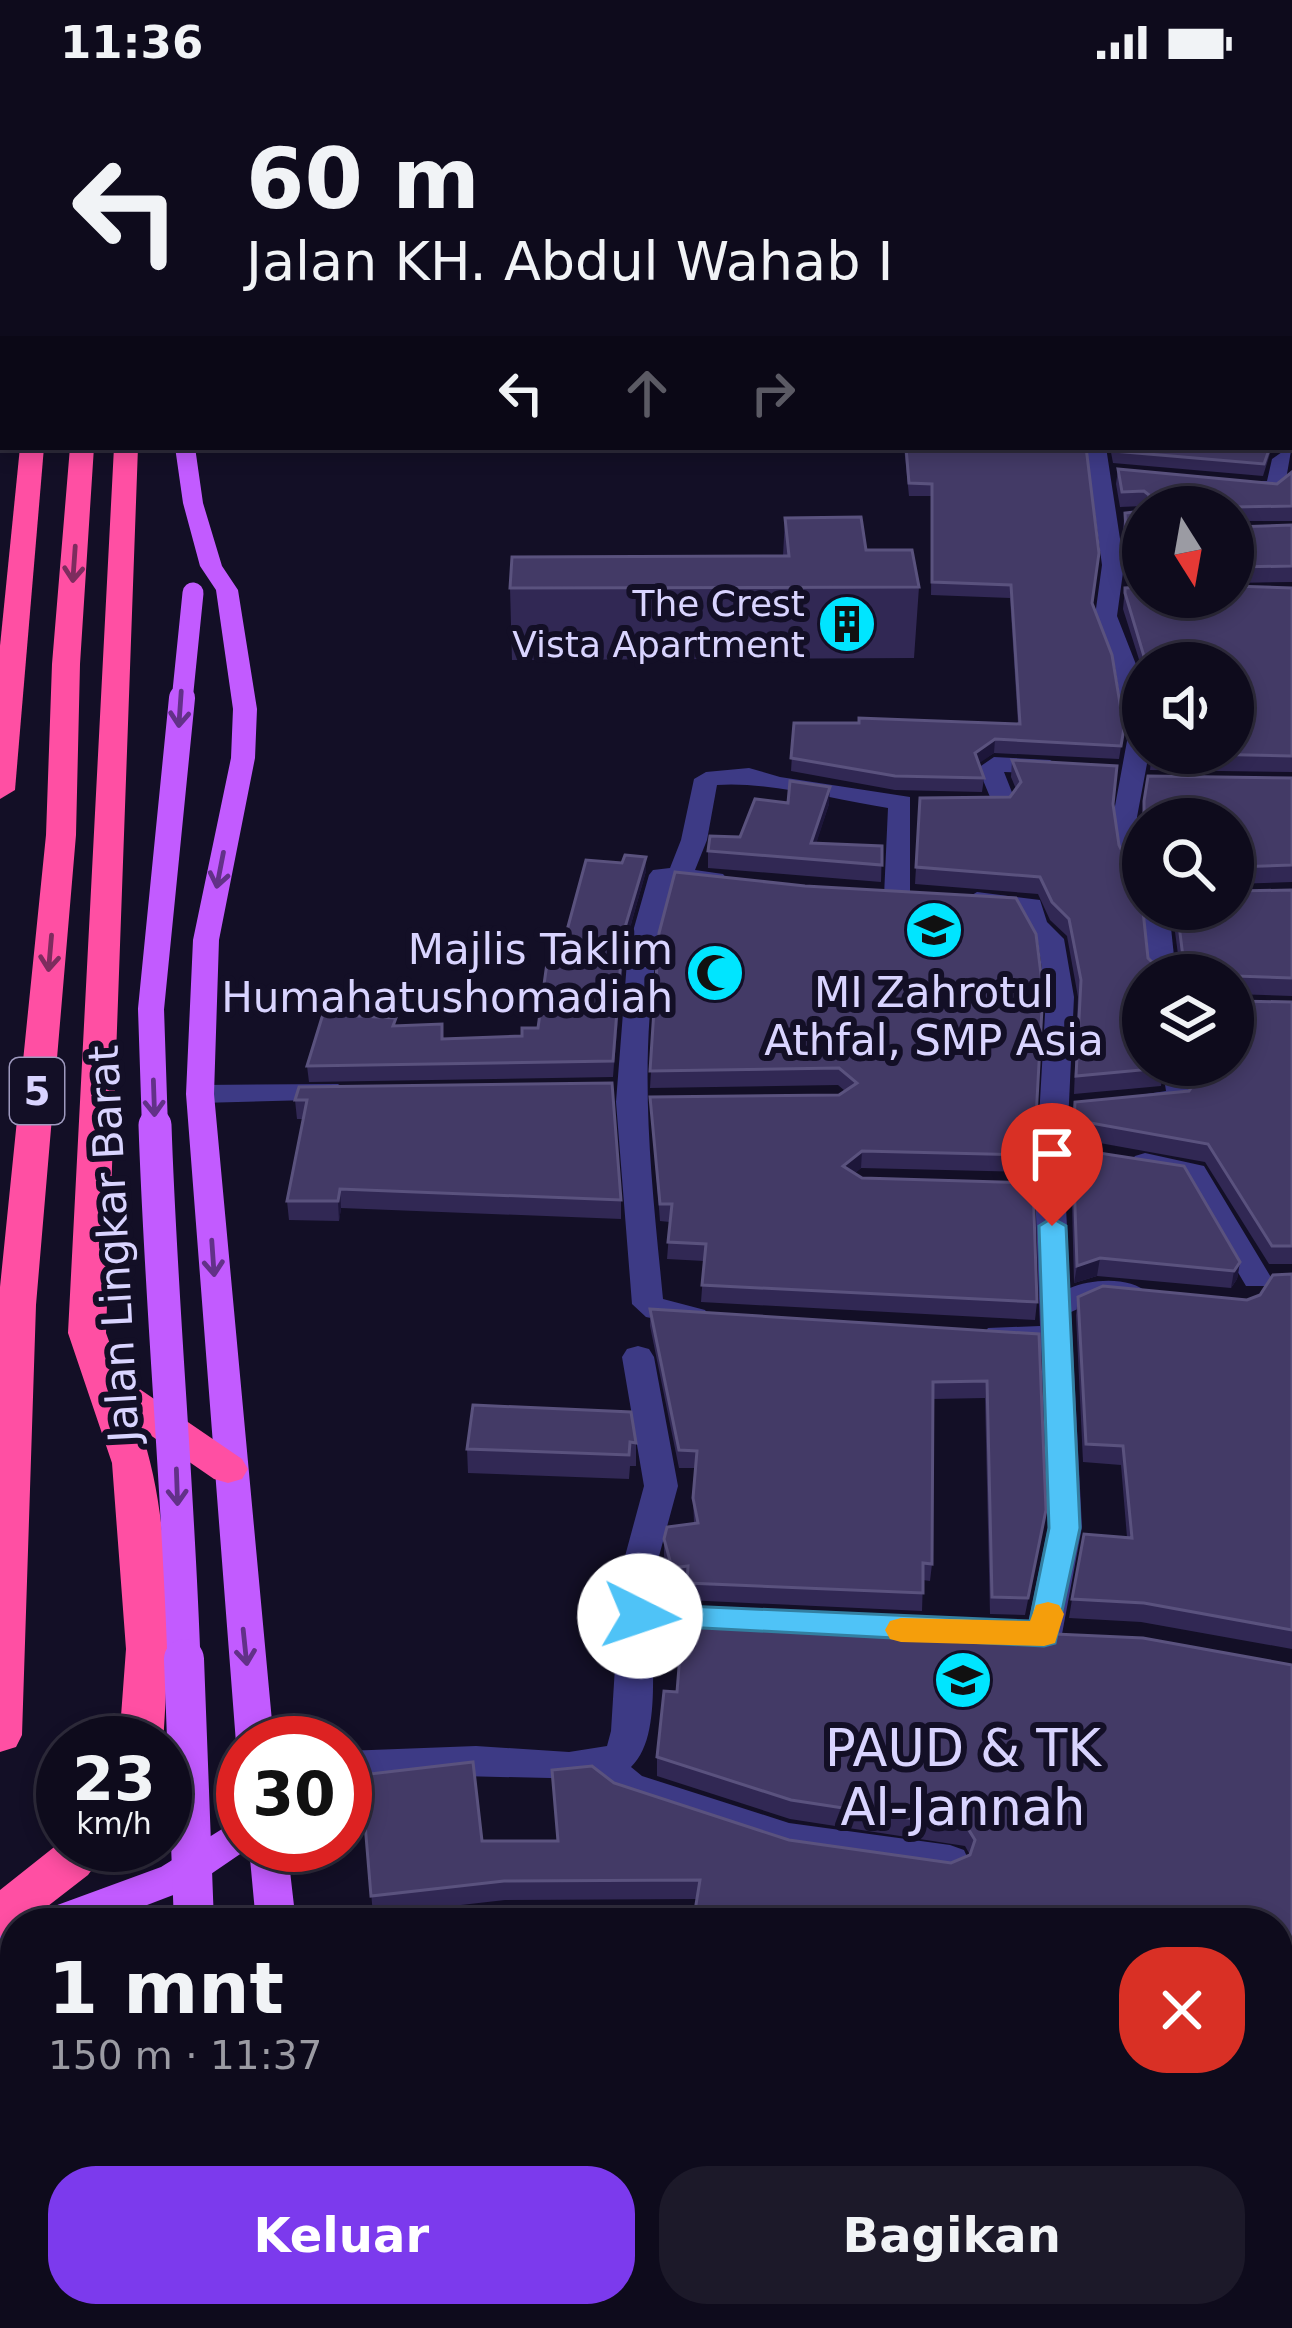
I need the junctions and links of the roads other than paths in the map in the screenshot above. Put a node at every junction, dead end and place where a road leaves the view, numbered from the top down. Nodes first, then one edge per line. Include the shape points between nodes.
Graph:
1 (32, 450) edge
2 (82, 450) edge
3 (126, 450) edge
4 (185, 450) edge
5 (1098, 450) edge
6 (1292, 452) edge
7 (1228, 484) edge
8 (1113, 565) junction
9 (1122, 565) edge
10 (202, 580) junction
11 (1122, 658) edge
12 (1069, 768) edge
13 (1126, 774) joint
14 (1165, 782) edge
15 (0, 790) edge
16 (1125, 798) edge
17 (923, 804) junction
18 (680, 875) junction
19 (742, 883) edge
20 (1179, 1086) edge
21 (371, 1093) edge
22 (200, 1094) junction
23 (1118, 1104) edge
24 (1116, 1158) edge
25 (1257, 1279) junction
26 (1292, 1280) edge
27 (1170, 1297) edge
28 (1234, 1304) edge
29 (730, 1319) edge
30 (1059, 1322) junction
31 (965, 1333) edge
32 (638, 1357) dead end
33 (104, 1384) junction
34 (229, 1469) junction
35 (640, 1616) junction
36 (755, 1623) edge
37 (1000, 1633) edge
38 (1044, 1634) junction
39 (1082, 1636) edge
40 (143, 1716) edge
41 (252, 1716) edge
42 (0, 1735) edge
43 (372, 1765) edge
44 (602, 1766) junction
45 (216, 1850) edge
46 (950, 1861) edge
47 (59, 1872) edge
48 (271, 1872) edge
49 (11, 1908) edge
50 (95, 1908) edge
51 (193, 1908) edge
52 (274, 1908) edge

1 - 15 highway
2 -> 42 highway, 5 via 62,835 17,1305
3 - 33 highway via 88,1282 87,1333
4 - 10 main road, Jalan Lingkar Barat
5 - 8 street via 1112,473
6 - 7 street via 1279,463 1275,488
8 - 9 street
8 - 11 street via 1118,593 1106,616
10 -> 22 main road, Jalan Lingkar Barat via 227,590 246,738 206,940
10 -> 51 main road, Jalan Lingkar Barat, bridge via 151,1009
12 - 17 street via 994,764 999,805
13 - 14 street
13 - 16 street
17 - 18 street via 749,775 709,777
17 - 30 street via 907,897 1029,903 1034,925 1052,939 1065,1108 1061,1150 1035,1186
18 - 19 street
18 - 29 street via 662,875 641,949 632,1095 648,1304
20 - 23 street via 1175,1098
21 - 22 street
22 -> 34 main road, Jalan Lingkar Barat
24 - 25 street via 1194,1172
25 - 26 street
25 - 28 street via 1247,1301
27 - 30 street via 1097,1290
30 - 31 street
30 - 38 street via 1064,1528
32 - 35 street via 661,1486 638,1571
33 - 34 highway
33 - 40 highway via 132,1463 148,1649
34 -> 41 main road, Jalan Lingkar Barat
35 - 36 street
35 - 44 street via 630,1731 622,1755
37 - 38 street
38 - 39 street
43 - 44 street
44 - 46 street via 629,1787 789,1838
45 - 50 main road via 175,1878
47 - 49 highway
48 - 52 main road

